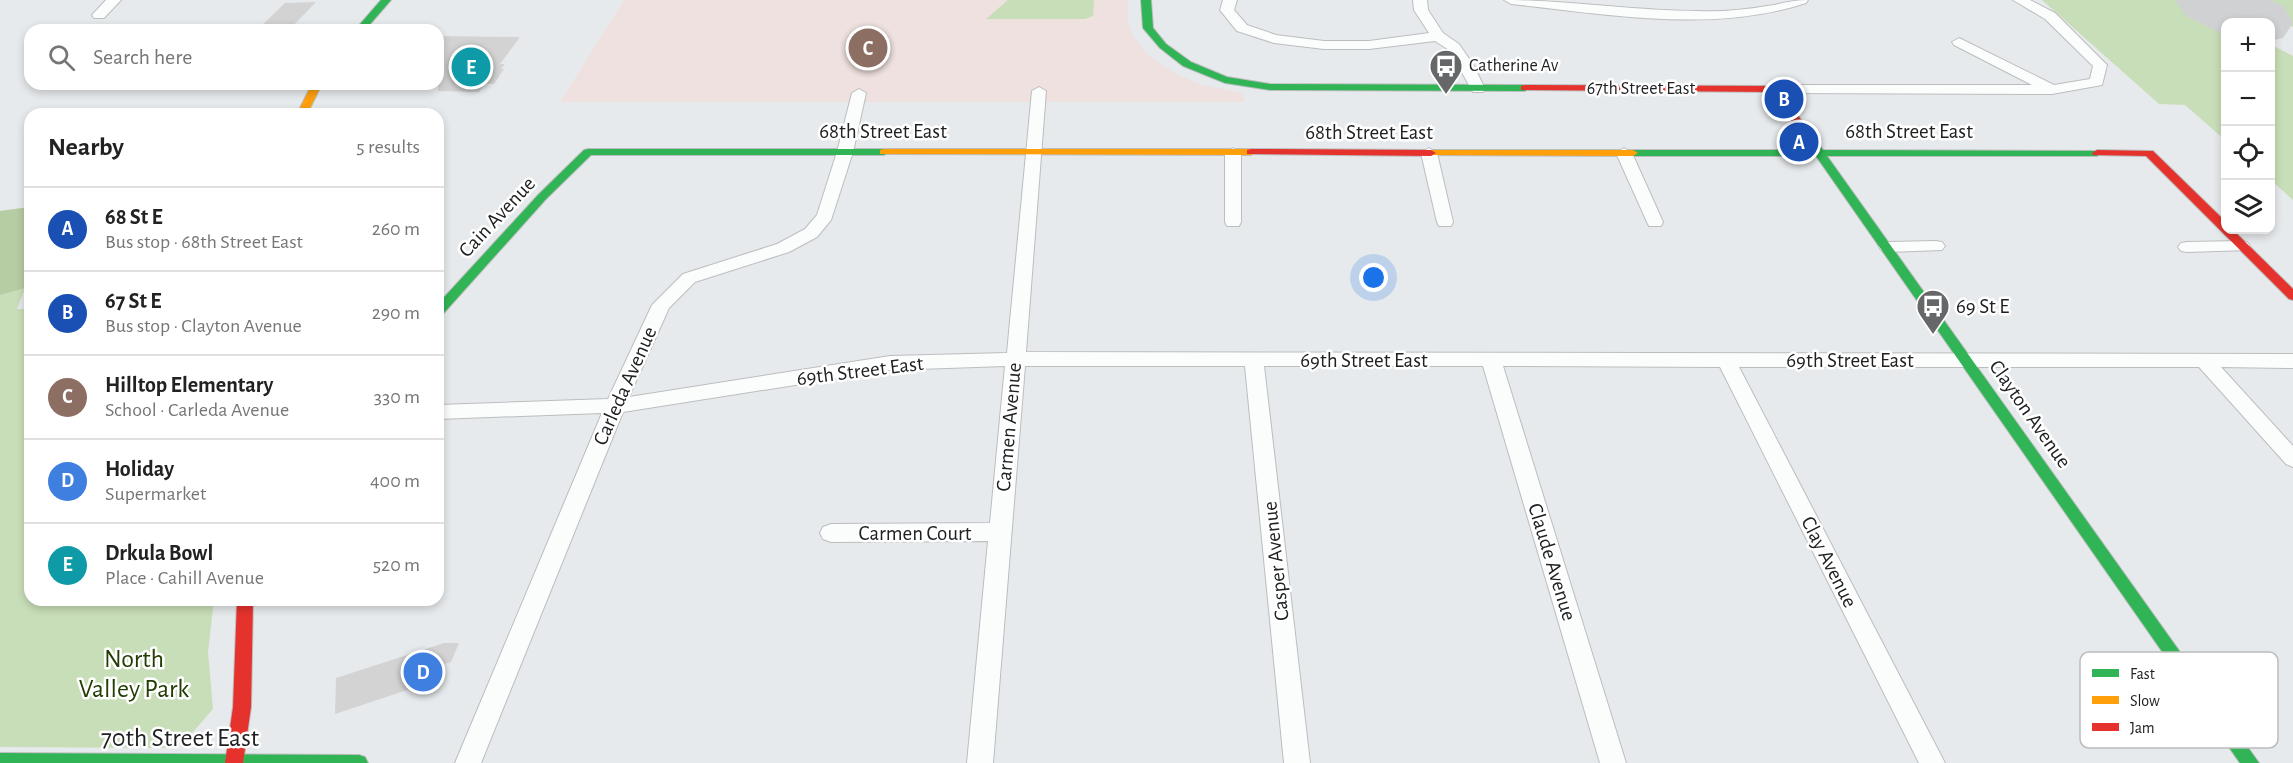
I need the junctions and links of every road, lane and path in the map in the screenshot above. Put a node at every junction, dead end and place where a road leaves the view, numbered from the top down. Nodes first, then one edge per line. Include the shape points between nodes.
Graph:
1 (114, 0) edge
2 (386, 0) edge
3 (1146, 0) edge
4 (1230, 0) edge
5 (1420, 0) edge
6 (1511, 0) edge
7 (1801, 0) edge
8 (2020, 0) edge
9 (99, 15) dead end
10 (365, 24) edge
11 (1438, 36) junction
12 (1959, 42) dead end
13 (1478, 89) junction
14 (1774, 89) junction
15 (314, 90) edge
16 (2052, 90) junction
17 (1038, 91) dead end
18 (859, 93) dead end
19 (305, 108) edge
20 (588, 152) joint
21 (845, 152) junction
22 (1035, 152) junction
23 (1820, 152) junction
24 (1233, 153) junction
25 (1429, 153) junction
26 (1624, 153) junction
27 (1233, 222) dead end
28 (1445, 222) dead end
29 (1655, 222) dead end
30 (1936, 246) dead end
31 (2241, 246) junction
32 (1888, 247) junction
33 (2187, 247) dead end
34 (2293, 296) edge
35 (444, 305) edge
36 (1015, 359) junction
37 (1254, 359) junction
38 (1965, 359) junction
39 (1491, 360) junction
40 (1726, 360) junction
41 (2293, 361) edge
42 (2204, 362) junction
43 (615, 406) junction
44 (444, 412) edge
45 (2293, 459) edge
46 (1000, 532) junction
47 (831, 533) dead end
48 (245, 606) edge
49 (2172, 652) edge
50 (2239, 748) edge
51 (0, 761) edge
52 (234, 763) edge
53 (359, 763) edge
54 (468, 763) edge
55 (980, 763) edge
56 (1297, 763) edge
57 (1613, 763) edge
58 (1932, 763) edge
59 (2250, 763) edge

1 - 9 street
2 - 10 street
3 - 13 street, 67th Street East via 1148,28 1163,46 1187,64 1225,80 1270,87
4 - 11 street via 1227,10 1242,28 1274,39 1369,45
5 - 11 street via 1421,10
6 - 7 street via 1723,15 1782,9
8 - 16 street, 67th Street East via 2050,16 2100,65 2097,82
11 - 13 street via 1454,47
12 - 16 street
13 - 14 street, 67th Street East
14 - 16 street, 67th Street East
14 - 23 street, Clayton Avenue
15 - 19 street
17 - 22 street, Carmen Avenue
18 - 21 street, Carleda Avenue
20 - 21 street, 68th Street East
20 - 35 street, Cain Avenue
21 - 22 street, 68th Street East
21 - 43 street, Carleda Avenue via 825,216 811,233 783,248 689,278 661,305
22 - 24 street, 68th Street East
22 - 36 street, Carmen Avenue
23 - 26 street, 68th Street East
23 - 31 street, 68th Street East via 2149,153
23 - 32 street, Clayton Avenue
24 - 25 street, 68th Street East
24 - 27 street
25 - 26 street, 68th Street East
25 - 28 street
26 - 29 street
30 - 32 street
31 - 33 street
31 - 34 street
32 - 38 street, Clayton Avenue
36 - 37 street, 69th Street East
36 - 43 street, 69th Street East via 890,363
36 - 46 street, Carmen Avenue
37 - 39 street, 69th Street East
37 - 56 street, Casper Avenue
38 - 40 street, 69th Street East
38 - 42 street, 69th Street East
38 - 49 street, Clayton Avenue
39 - 40 street, 69th Street East
39 - 57 street, Claude Avenue
40 - 58 street, Clay Avenue
41 - 42 street, 69th Street East
42 - 45 street
43 - 44 street, 69th Street East
43 - 54 street, Carleda Avenue
46 - 47 street, Carmen Court
46 - 55 street, Carmen Avenue
48 - 52 street via 242,707
50 - 59 street, Clayton Avenue
51 - 52 street, 70th Street East
52 - 53 street, 70th Street East

